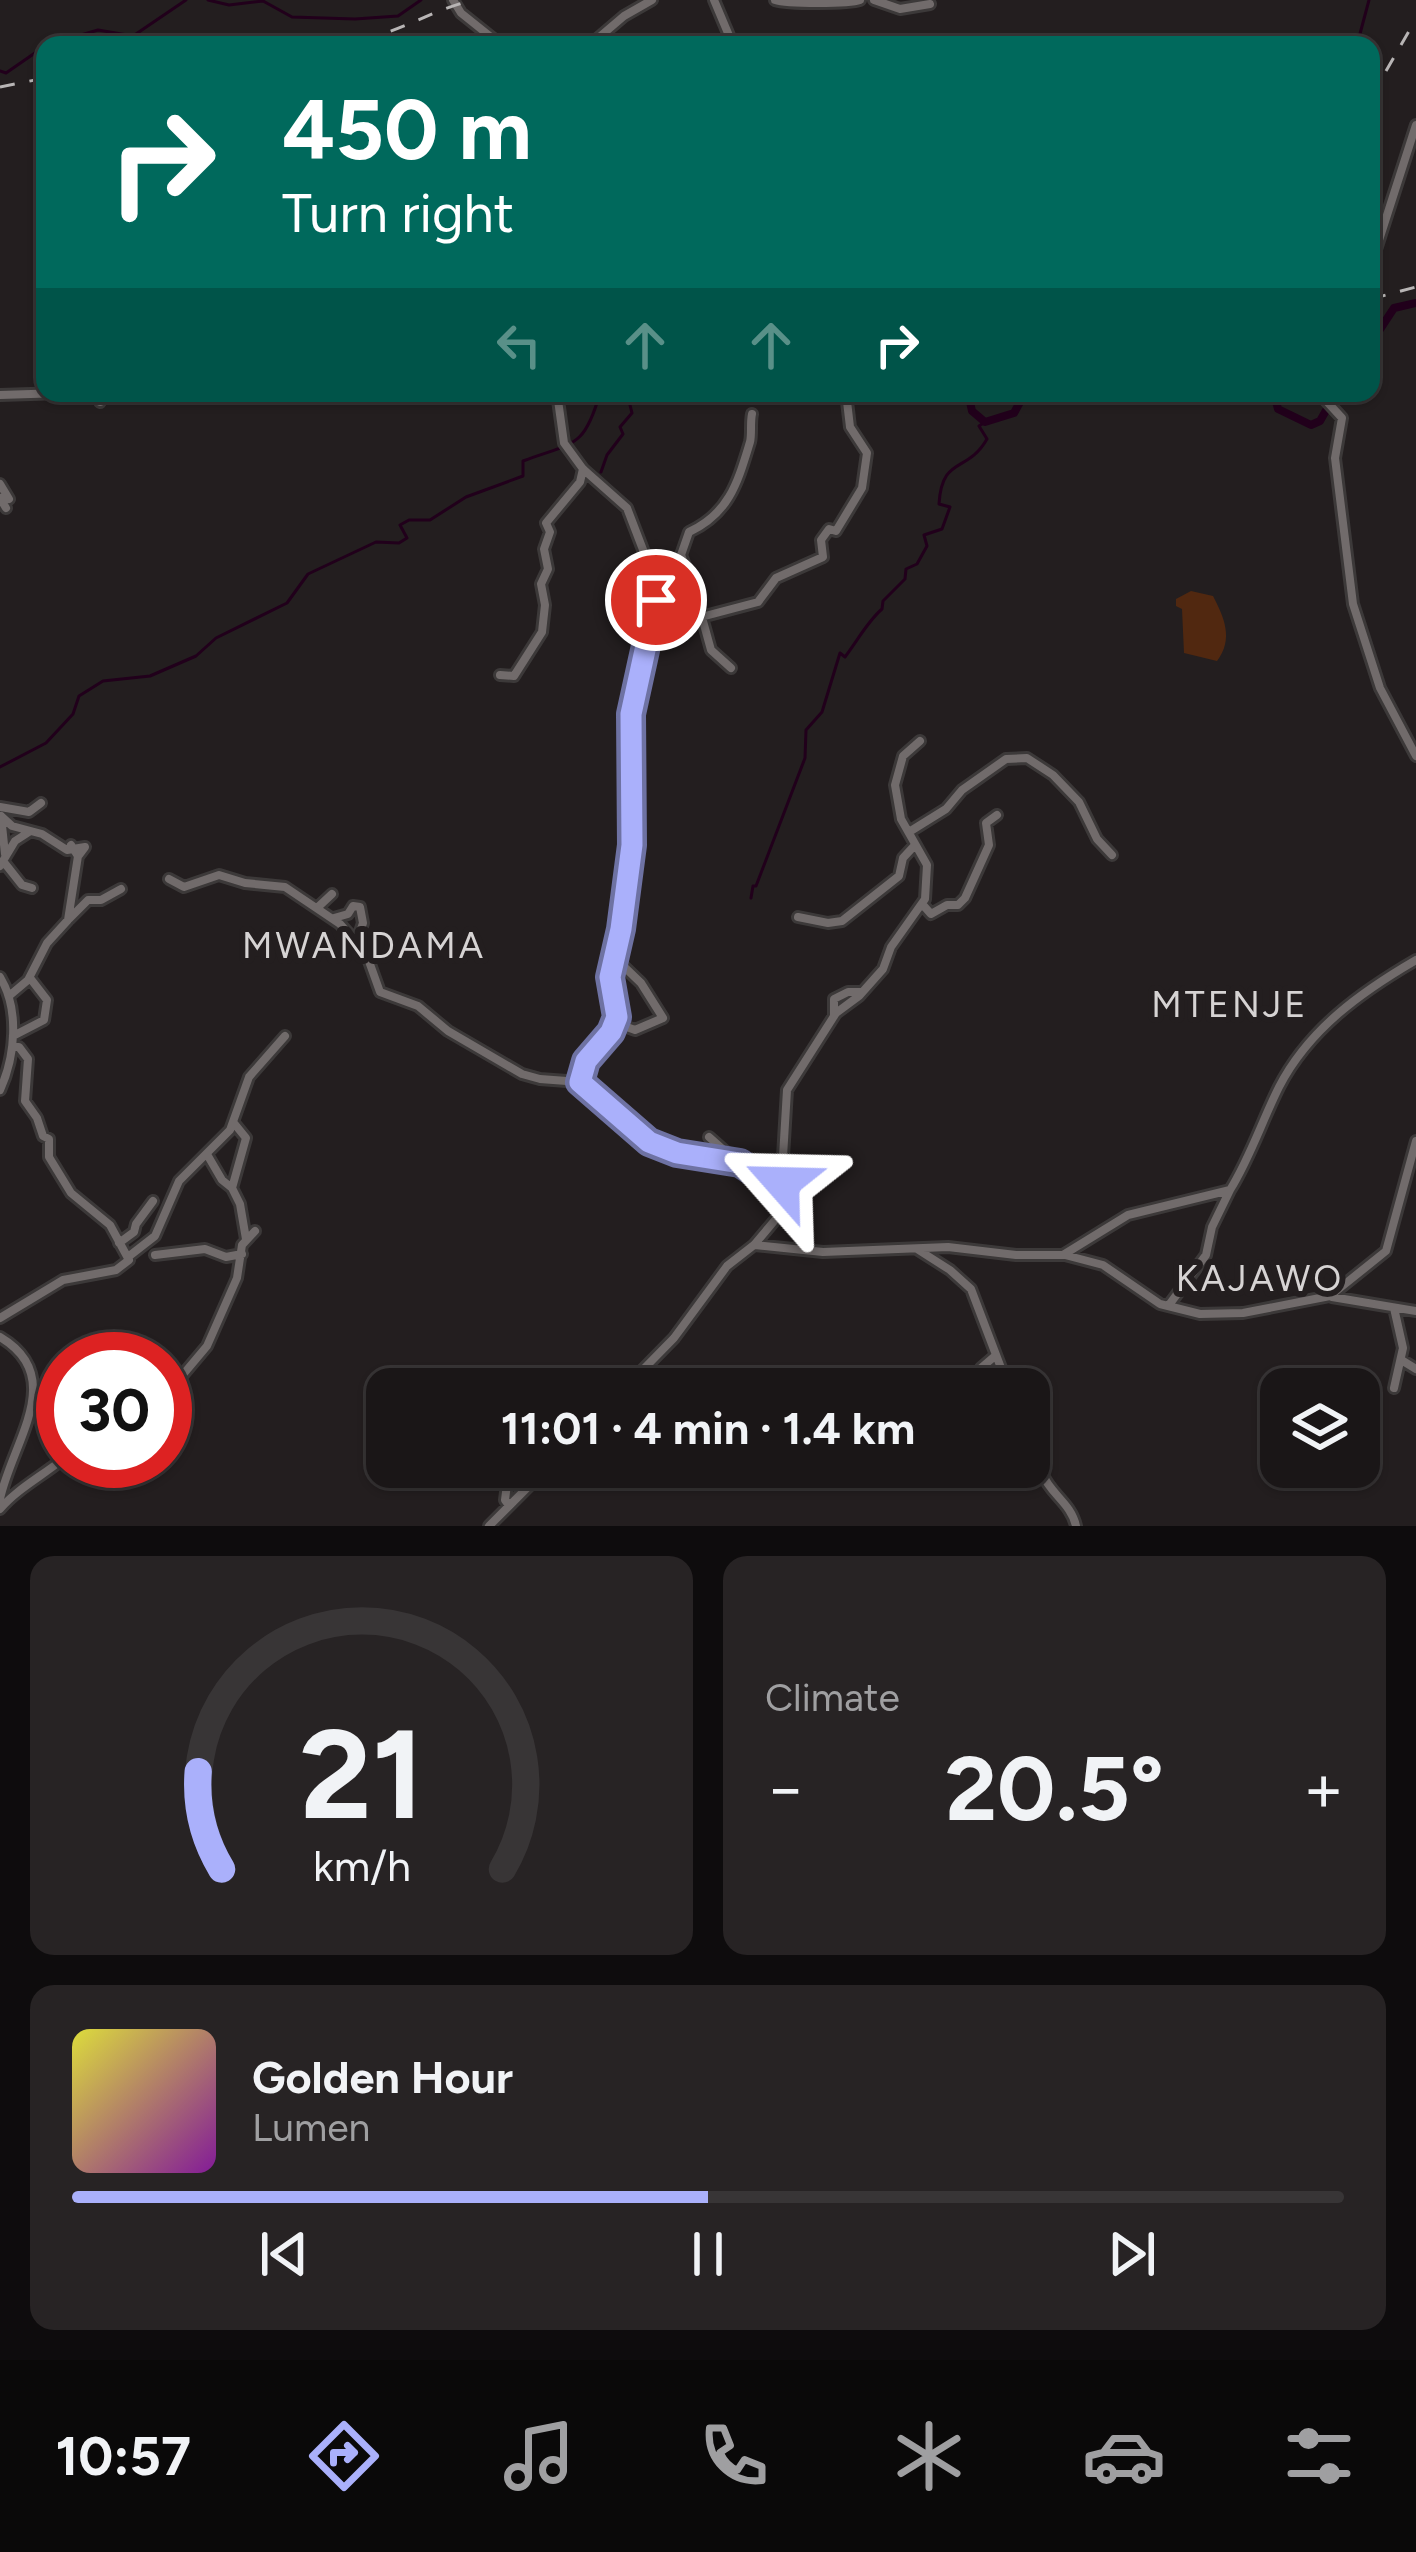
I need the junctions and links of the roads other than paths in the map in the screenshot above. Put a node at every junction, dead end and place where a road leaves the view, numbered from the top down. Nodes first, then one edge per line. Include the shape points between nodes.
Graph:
1 (453, 0) edge
2 (652, 0) edge
3 (714, 0) edge
4 (775, 0) edge
5 (860, 0) edge
6 (874, 0) edge
7 (930, 4) dead end
8 (490, 36) edge
9 (601, 36) edge
10 (730, 36) edge
11 (1416, 125) edge
12 (1380, 237) edge
13 (36, 394) edge
14 (0, 395) edge
15 (559, 402) edge
16 (848, 402) edge
17 (1328, 402) edge
18 (752, 414) dead end
19 (583, 469) junction
20 (0, 484) edge
21 (5, 501) edge
22 (652, 567) junction
23 (669, 580) junction
24 (701, 616) junction
25 (646, 652) junction
26 (731, 668) dead end
27 (500, 675) dead end
28 (920, 741) dead end
29 (1416, 756) edge
30 (41, 803) dead end
31 (0, 813) edge
32 (997, 815) dead end
33 (30, 831) junction
34 (909, 832) junction
35 (915, 845) junction
36 (1112, 856) dead end
37 (3, 860) edge
38 (169, 879) dead end
39 (32, 888) dead end
40 (122, 889) dead end
41 (332, 895) dead end
42 (71, 897) junction
43 (88, 900) junction
44 (923, 905) junction
45 (317, 908) junction
46 (798, 917) dead end
47 (334, 918) junction
48 (68, 920) junction
49 (365, 953) junction
50 (615, 958) junction
51 (1416, 960) edge
52 (29, 976) junction
53 (0, 977) edge
54 (9, 996) junction
55 (616, 1023) junction
56 (285, 1036) dead end
57 (13, 1041) junction
58 (586, 1061) junction
59 (560, 1081) junction
60 (580, 1082) junction
61 (0, 1090) edge
62 (233, 1122) junction
63 (709, 1137) dead end
64 (1416, 1141) edge
65 (208, 1156) junction
66 (736, 1162) junction
67 (232, 1188) junction
68 (781, 1190) junction
69 (1230, 1190) junction
70 (153, 1201) dead end
71 (255, 1231) dead end
72 (246, 1240) junction
73 (119, 1243) junction
74 (754, 1245) junction
75 (915, 1249) junction
76 (242, 1254) junction
77 (1065, 1255) junction
78 (155, 1256) dead end
79 (128, 1257) junction
80 (1330, 1297) junction
81 (1168, 1306) junction
82 (1394, 1308) junction
83 (1416, 1311) edge
84 (0, 1318) edge
85 (0, 1336) edge
86 (994, 1356) junction
87 (1403, 1361) junction
88 (192, 1364) edge
89 (645, 1368) edge
90 (981, 1368) edge
91 (1000, 1368) edge
92 (1416, 1369) edge
93 (1394, 1388) dead end
94 (36, 1480) edge
95 (1050, 1486) edge
96 (506, 1488) edge
97 (525, 1488) edge
98 (0, 1498) edge
99 (505, 1507) junction
100 (0, 1509) edge
101 (507, 1524) edge
102 (488, 1526) edge
103 (1076, 1526) edge

1 - 8 street
2 - 9 street
3 - 10 street
4 - 5 street
6 - 7 street via 900,9
11 - 12 street
13 - 14 street
15 - 19 street via 566,446
16 - 24 street via 850,427 867,453 862,488 836,531 821,540 824,557 776,578 758,602
17 - 29 street via 1342,418 1335,458 1353,604 1375,676
18 - 23 street via 737,486 711,522 689,532 681,555 686,568
19 - 22 street via 627,508
19 - 27 street via 546,523 538,642 514,676
20 - 21 street
22 - 23 street
22 - 25 street via 656,603
23 - 24 street via 692,592
24 - 25 street via 670,626
24 - 26 street via 711,650
25 - 50 street via 631,714 632,845
28 - 34 street via 896,774
30 - 31 street
31 - 33 street
31 - 37 street
32 - 44 street via 986,823 988,845 965,898 932,914
33 - 37 street
33 - 42 street via 75,850
34 - 35 street
34 - 36 street via 1006,759 1027,758 1079,802
35 - 44 street via 928,868
35 - 46 street via 899,876 842,921
37 - 39 street
38 - 45 street via 184,886 219,875 278,884
40 - 43 street
41 - 45 street
42 - 43 street
42 - 48 street
43 - 48 street
44 - 68 street via 883,969 833,1016 787,1090
45 - 47 street
47 - 49 street
47 - 49 street via 360,907
48 - 52 street
49 - 59 street via 380,992 418,1006 523,1074
50 - 55 street
50 - 55 street via 663,1018 630,1030
51 - 69 street via 1360,995 1304,1048
52 - 54 street
52 - 57 street via 47,1000 44,1020
53 - 54 street
54 - 57 street
55 - 58 street
56 - 62 street via 249,1077
57 - 61 street
57 - 73 street via 28,1059 25,1101 50,1139 50,1159
58 - 59 street
58 - 60 street
59 - 60 street
60 - 66 street via 656,1146
62 - 65 street
62 - 67 street via 246,1138
63 - 66 street
64 - 80 street via 1386,1251
65 - 67 street
65 - 79 street via 179,1181 155,1236
66 - 68 street
67 - 72 street
68 - 74 street via 785,1210
69 - 77 street via 1128,1215
69 - 81 street via 1206,1255
70 - 73 street
71 - 72 street
72 - 76 street
73 - 79 street
74 - 75 street
74 - 89 street via 727,1266
75 - 77 street
75 - 86 street via 971,1289
76 - 78 street
76 - 88 street via 224,1312
77 - 81 street via 1103,1265
79 - 84 street via 116,1270 63,1280
80 - 81 street via 1243,1313
80 - 82 street
82 - 83 street
82 - 87 street
85 - 98 street via 25,1356 35,1377
86 - 90 street
86 - 91 street
87 - 92 street
87 - 93 street
94 - 100 street
95 - 103 street
96 - 99 street
97 - 99 street
99 - 101 street
99 - 102 street

